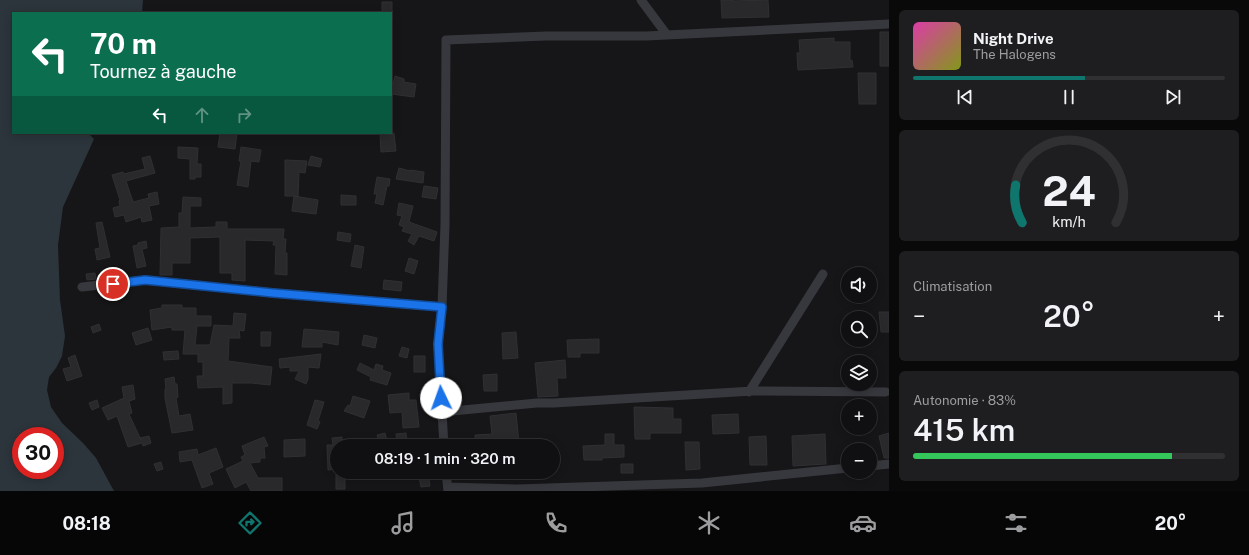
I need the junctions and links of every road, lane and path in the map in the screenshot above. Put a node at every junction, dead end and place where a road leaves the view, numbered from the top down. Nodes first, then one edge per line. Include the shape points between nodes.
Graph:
1 (641, 0) edge
2 (889, 24) edge
3 (667, 35) junction
4 (823, 274) dead end
5 (82, 287) dead end
6 (442, 307) junction
7 (749, 392) junction
8 (886, 392) dead end
9 (442, 412) junction
10 (444, 439) edge
11 (889, 464) edge
12 (877, 465) edge
13 (841, 469) edge
14 (447, 479) edge
15 (448, 489) edge

1 - 3 street
2 - 3 street
3 - 6 street via 446,40
4 - 7 street
5 - 6 street via 145,280
6 - 9 street via 438,344
7 - 8 street
7 - 9 street via 537,403
9 - 10 street
11 - 12 street
13 - 15 street via 702,483
14 - 15 street

